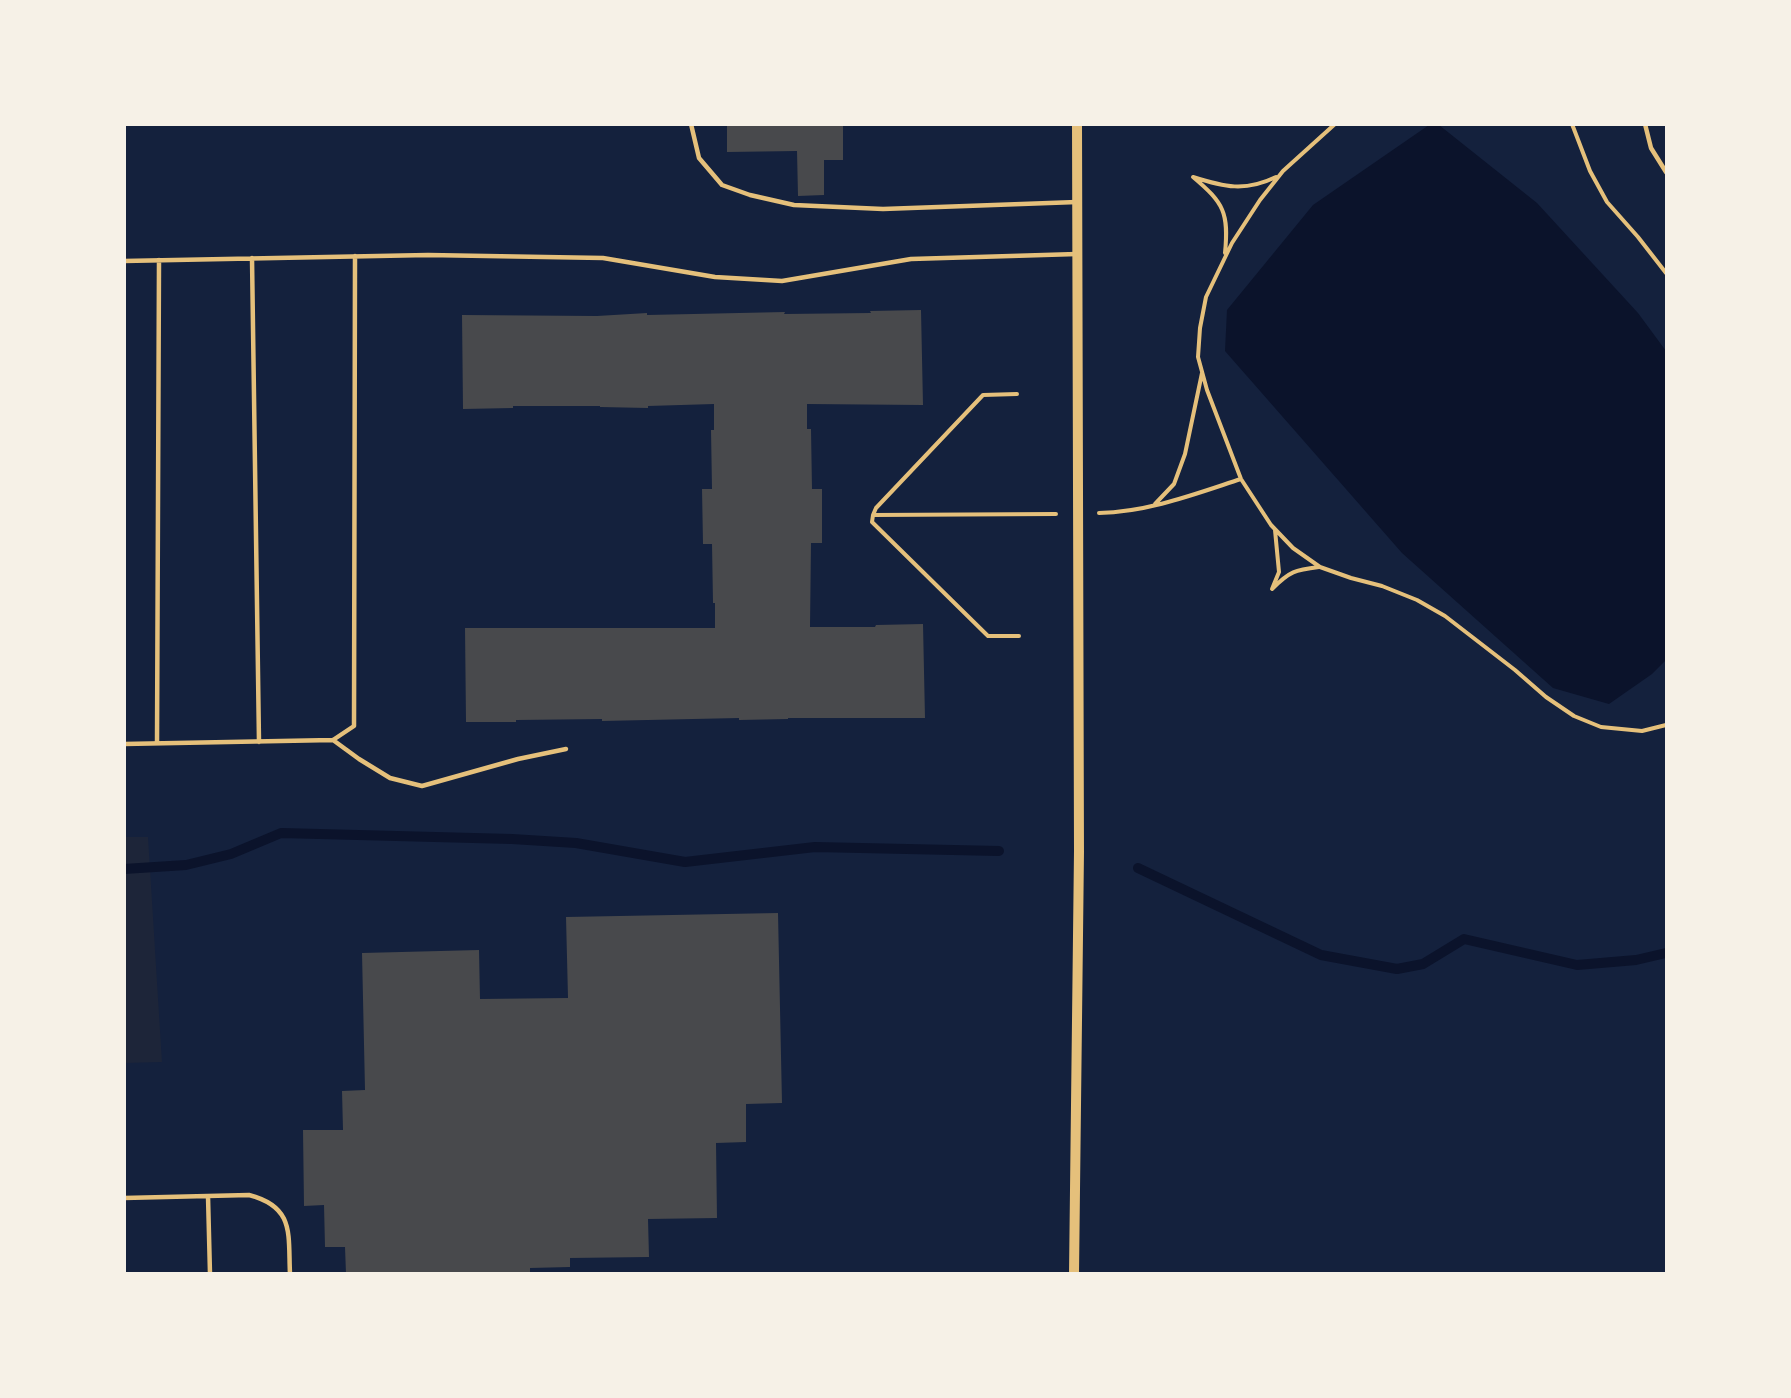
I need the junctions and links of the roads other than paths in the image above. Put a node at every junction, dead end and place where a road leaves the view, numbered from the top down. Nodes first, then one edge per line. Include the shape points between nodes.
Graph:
1 (691, 124) edge
2 (1077, 124) edge
3 (1645, 124) edge
4 (1666, 172) edge
5 (1077, 202) junction
6 (1077, 254) junction
7 (354, 256) junction
8 (252, 258) junction
9 (159, 260) junction
10 (124, 261) edge
11 (333, 740) junction
12 (259, 742) junction
13 (157, 743) junction
14 (124, 744) edge
15 (566, 749) dead end
16 (208, 1196) junction
17 (124, 1198) edge
18 (210, 1274) edge
19 (290, 1274) edge
20 (1074, 1274) edge

1 - 5 lane via 699,158 722,185 794,205 883,209
2 - 5 street
3 - 4 lane via 1651,148
5 - 6 street
6 - 7 lane via 911,259 782,281 715,277 603,258
6 - 20 street via 1079,851
7 - 8 lane
7 - 11 lane via 354,726
8 - 9 lane
8 - 12 lane
9 - 10 lane
9 - 13 lane
11 - 12 lane
11 - 15 lane via 390,778 422,786
12 - 13 lane
13 - 14 lane
16 - 17 lane
16 - 18 lane
16 - 19 lane via 249,1195 263,1198 275,1207 288,1227

